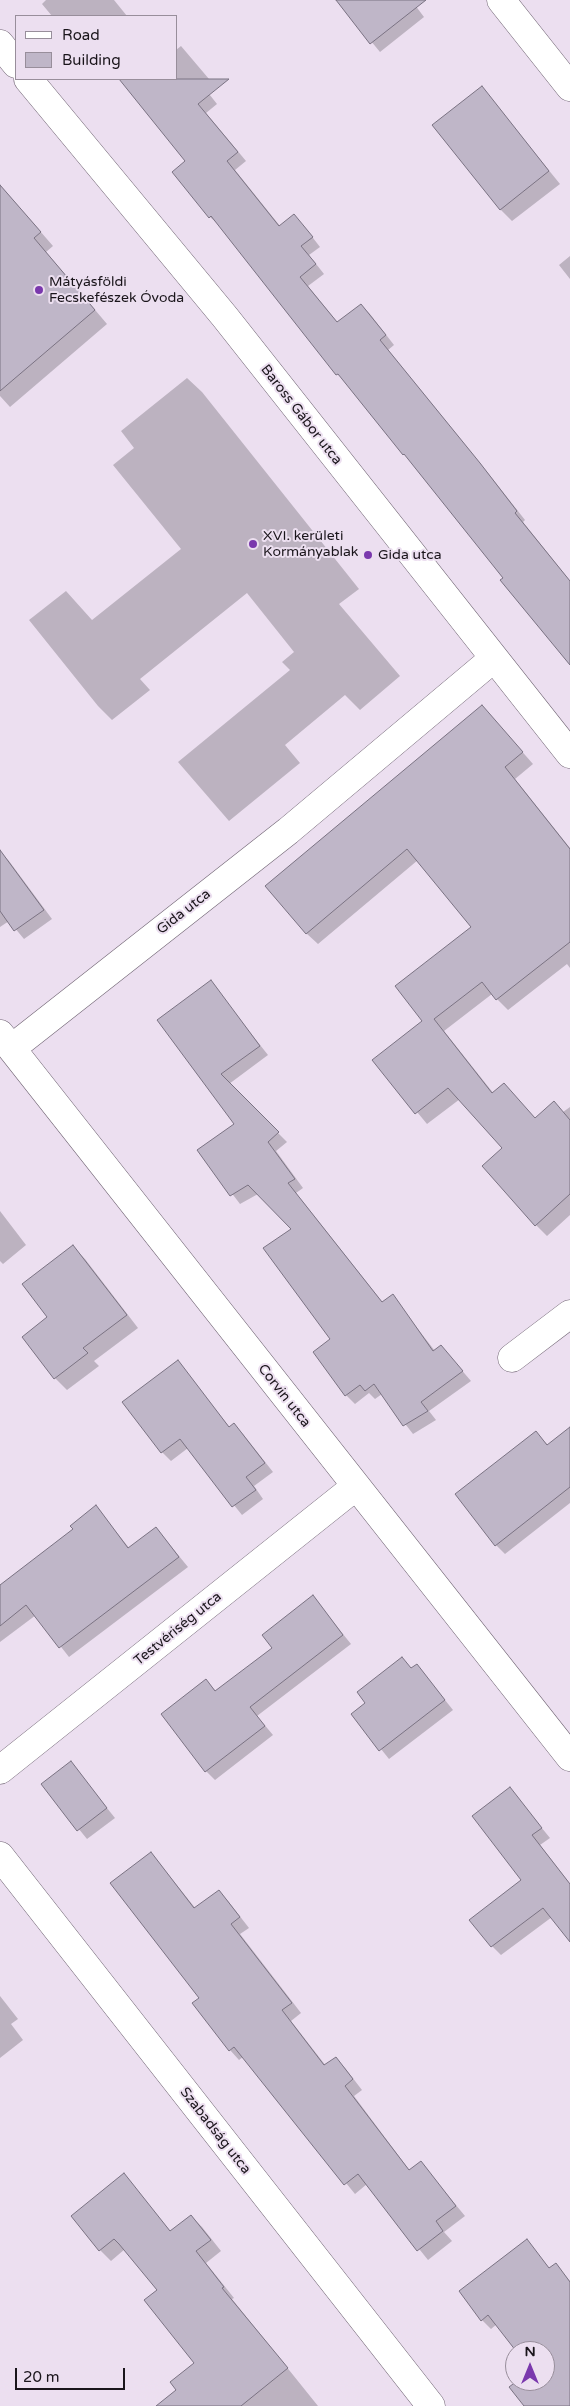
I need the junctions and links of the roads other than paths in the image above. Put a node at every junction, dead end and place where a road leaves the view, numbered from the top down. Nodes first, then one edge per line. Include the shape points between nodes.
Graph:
1 (501, 0) edge
2 (0, 44) edge
3 (15, 63) edge
4 (29, 80) edge
5 (570, 87) edge
6 (493, 659) junction
7 (570, 754) edge
8 (6, 1041) edge
9 (570, 1314) edge
10 (512, 1358) dead end
11 (356, 1487) junction
12 (570, 1757) edge
13 (0, 1770) edge
14 (0, 1856) edge
15 (430, 2406) edge

1 - 5 street
2 - 3 street
4 - 6 street, Baross Gábor utca via 225,317
6 - 7 street, Baross Gábor utca
6 - 8 street, Gida utca via 288,831
8 - 11 street, Corvin utca
9 - 10 street
11 - 12 street, Corvin utca
11 - 13 street, Testvériség utca
14 - 15 street, Szabadság utca

